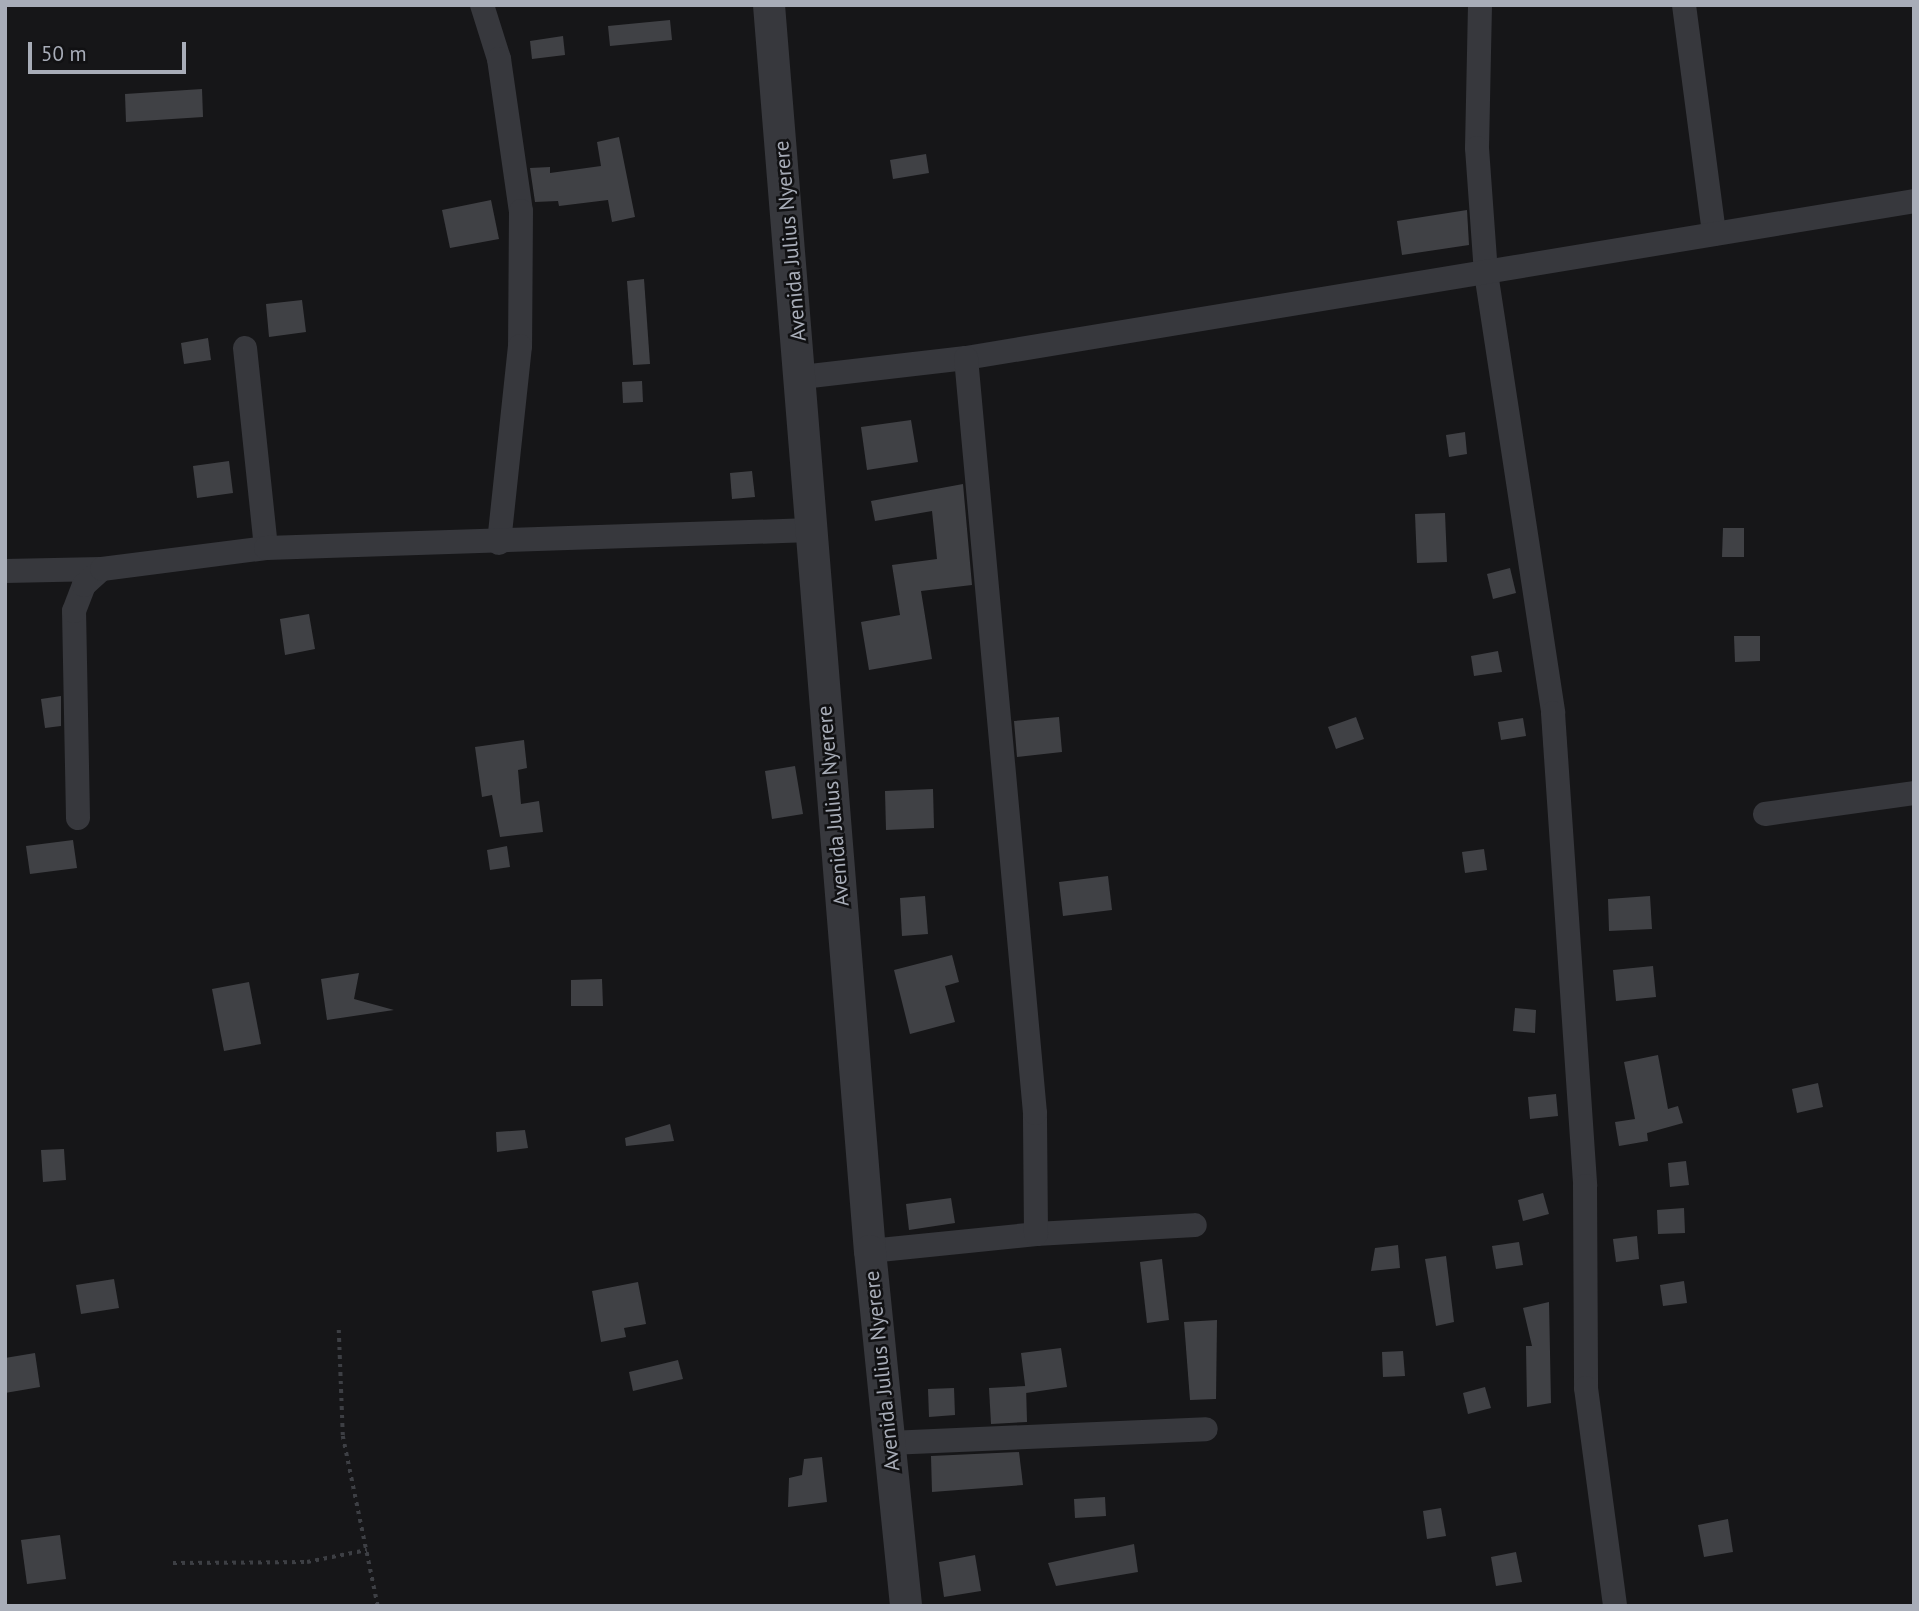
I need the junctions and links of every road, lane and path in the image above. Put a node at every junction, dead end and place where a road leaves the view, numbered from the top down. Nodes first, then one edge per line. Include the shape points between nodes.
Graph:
1 (482, 5) edge
2 (769, 5) edge
3 (1480, 5) edge
4 (1684, 5) edge
5 (1914, 201) edge
6 (1714, 234) junction
7 (1486, 273) junction
8 (245, 348) dead end
9 (966, 358) junction
10 (802, 377) junction
11 (811, 530) junction
12 (499, 543) junction
13 (265, 548) junction
14 (102, 569) junction
15 (5, 571) edge
16 (1914, 793) edge
17 (1765, 814) dead end
18 (78, 818) dead end
19 (1195, 1225) dead end
20 (1037, 1234) junction
21 (870, 1251) junction
22 (340, 1330) dead end
23 (1206, 1429) dead end
24 (889, 1443) junction
25 (367, 1550) junction
26 (173, 1563) dead end
27 (377, 1606) edge
28 (906, 1606) edge
29 (1615, 1606) edge

1 - 12 street via 499,60 521,211 520,346
2 - 10 street, Avenida Julius Nyerere
3 - 7 street via 1476,135
4 - 6 street
5 - 6 street
6 - 7 street
7 - 9 street
7 - 29 street via 1553,713 1586,1186 1586,1388
8 - 13 street
9 - 10 street
9 - 20 street via 1035,1113
10 - 11 street, Avenida Julius Nyerere
11 - 12 street
11 - 21 street, Avenida Julius Nyerere
12 - 13 street
13 - 14 street
14 - 15 street
14 - 18 street via 84,585 74,611
16 - 17 street
19 - 20 street
20 - 21 street
21 - 24 street, Avenida Julius Nyerere
22 - 25 path via 339,1406
23 - 24 street
24 - 28 street, Avenida Julius Nyerere
25 - 26 path via 307,1562
25 - 27 path

